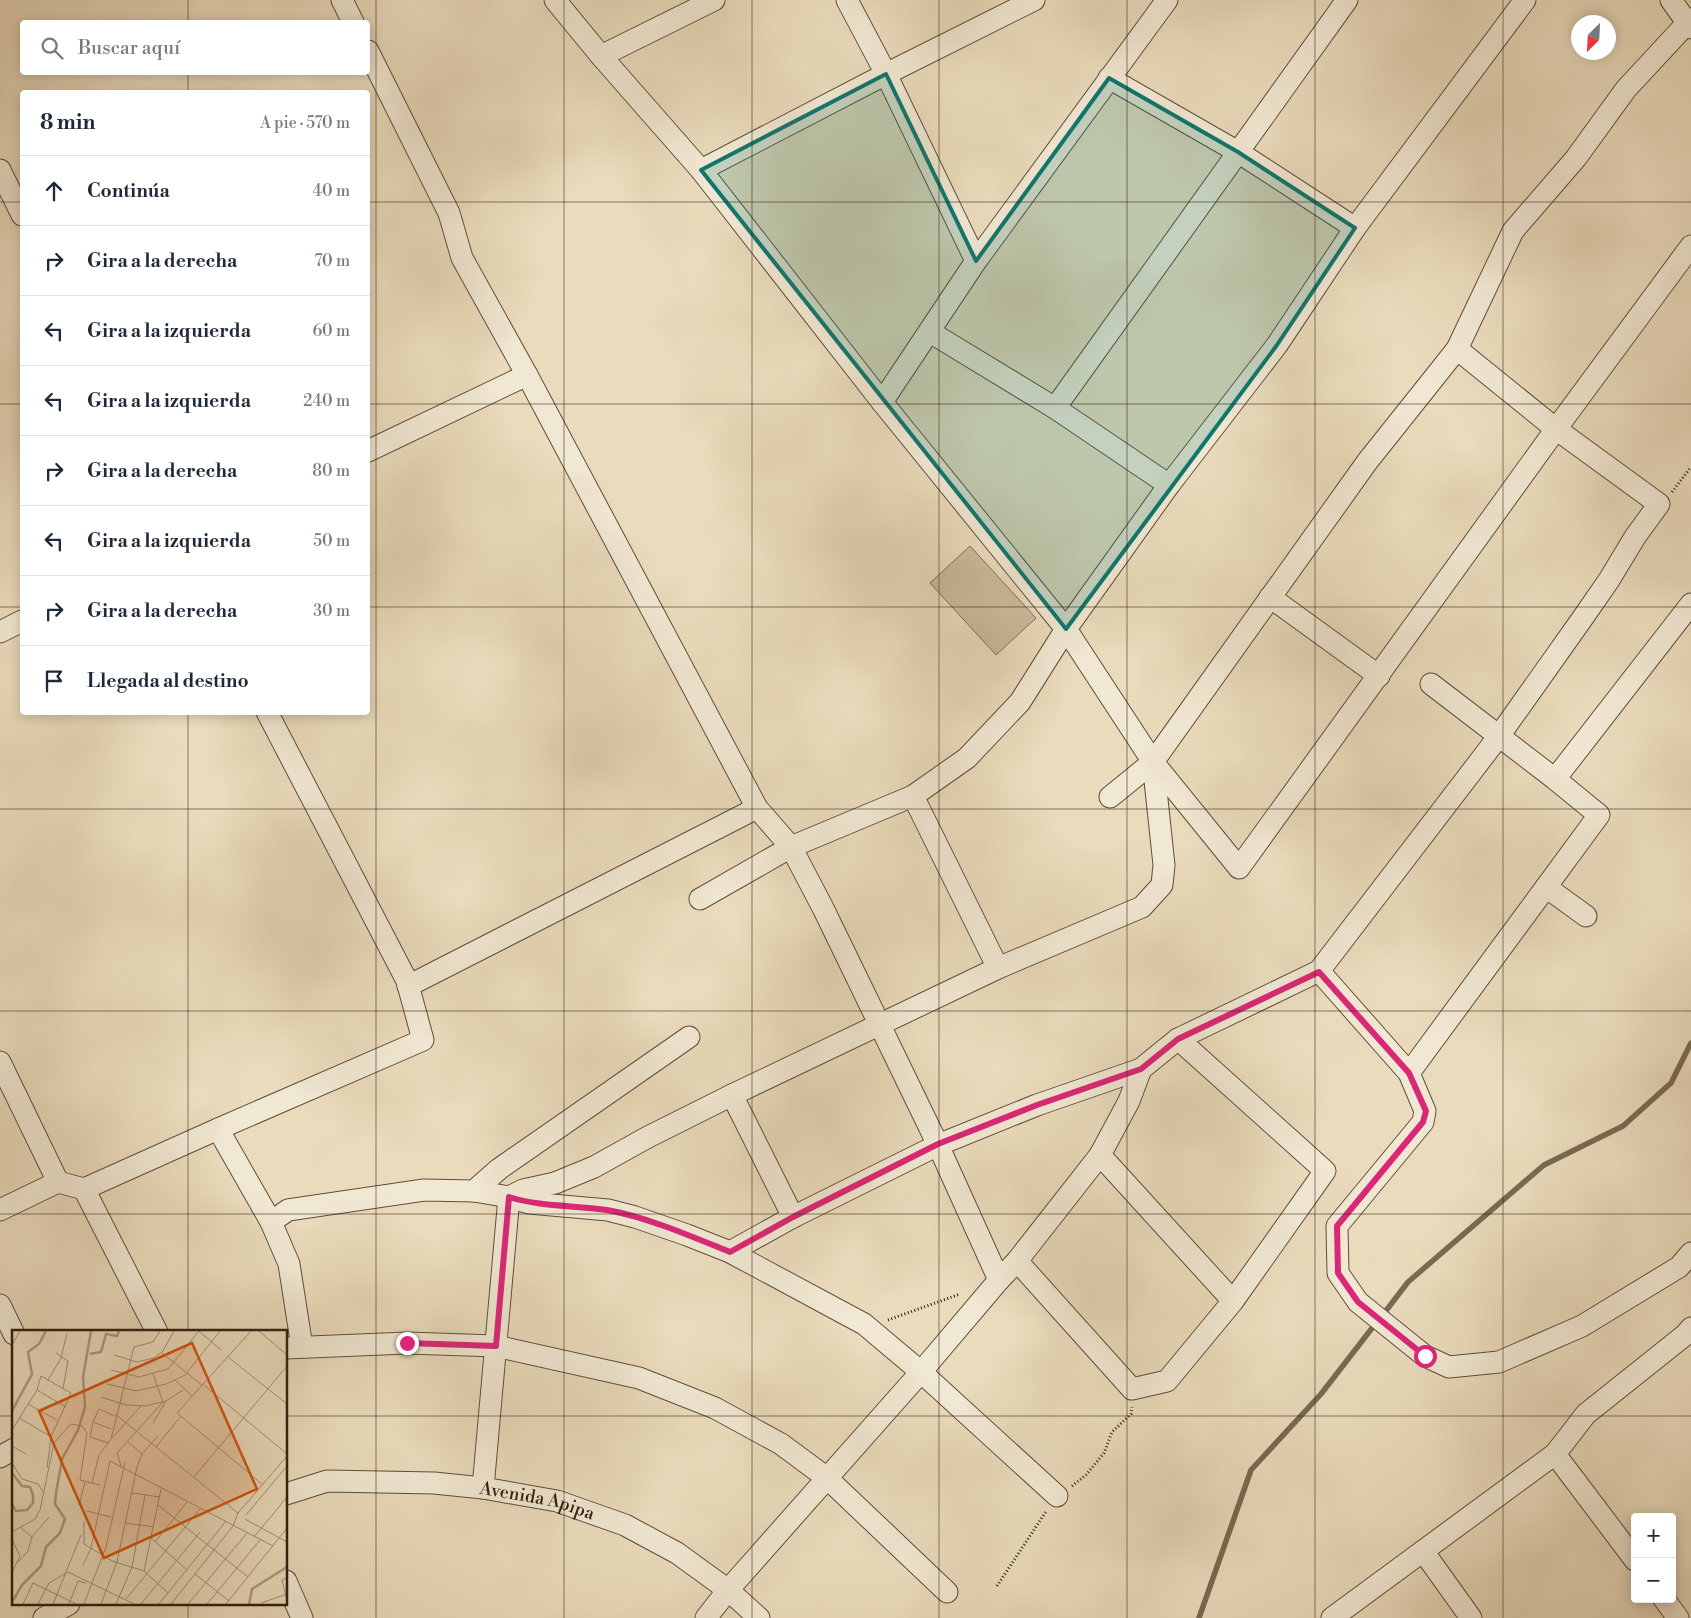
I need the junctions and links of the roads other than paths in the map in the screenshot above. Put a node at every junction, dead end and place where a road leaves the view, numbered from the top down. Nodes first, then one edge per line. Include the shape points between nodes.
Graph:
1 (342, 0) edge
2 (555, 0) edge
3 (714, 0) edge
4 (847, 0) edge
5 (1034, 0) edge
6 (1167, 0) edge
7 (1347, 0) edge
8 (1525, 0) edge
9 (1671, 0) edge
10 (352, 20) edge
11 (1690, 23) edge
12 (370, 55) edge
13 (601, 56) junction
14 (886, 74) junction
15 (1109, 78) junction
16 (1238, 152) junction
17 (0, 170) edge
18 (701, 170) junction
19 (20, 211) edge
20 (1355, 228) junction
21 (1691, 246) edge
22 (976, 261) junction
23 (930, 332) junction
24 (1457, 349) junction
25 (527, 375) junction
26 (882, 402) junction
27 (1054, 408) junction
28 (1556, 429) junction
29 (370, 450) edge
30 (1169, 485) junction
31 (1270, 597) junction
32 (1691, 604) edge
33 (20, 622) edge
34 (1066, 629) junction
35 (0, 632) edge
36 (1379, 676) junction
37 (1431, 684) dead end
38 (269, 715) edge
39 (1499, 736) junction
40 (1153, 762) junction
41 (1555, 779) junction
42 (913, 796) junction
43 (1110, 797) dead end
44 (757, 808) junction
45 (791, 847) junction
46 (1546, 887) junction
47 (700, 899) dead end
48 (1586, 916) dead end
49 (998, 968) junction
50 (1319, 972) junction
51 (408, 986) junction
52 (880, 1025) junction
53 (688, 1037) dead end
54 (1178, 1039) junction
55 (0, 1062) edge
56 (1141, 1069) junction
57 (1409, 1073) junction
58 (732, 1095) junction
59 (218, 1129) junction
60 (938, 1144) junction
61 (1100, 1155) junction
62 (58, 1182) junction
63 (84, 1189) junction
64 (474, 1191) junction
65 (509, 1197) junction
66 (0, 1210) edge
67 (793, 1217) junction
68 (271, 1222) junction
69 (730, 1252) junction
70 (1691, 1253) edge
71 (1017, 1261) junction
72 (999, 1280) junction
73 (1233, 1301) junction
74 (0, 1305) edge
75 (12, 1330) edge
76 (156, 1330) edge
77 (1689, 1335) edge
78 (496, 1346) junction
79 (294, 1348) edge
80 (921, 1372) junction
81 (12, 1450) edge
82 (1555, 1454) junction
83 (0, 1457) edge
84 (827, 1478) junction
85 (483, 1488) junction
86 (288, 1493) edge
87 (1057, 1496) dead end
88 (1423, 1551) junction
89 (1633, 1558) edge
90 (288, 1585) edge
91 (728, 1590) junction
92 (947, 1592) dead end
93 (1667, 1603) edge
94 (65, 1606) edge
95 (44, 1618) edge
96 (302, 1618) edge
97 (706, 1618) edge
98 (759, 1618) edge
99 (1332, 1618) edge
100 (1471, 1618) edge
101 (1678, 1618) edge

1 - 10 street
2 - 13 street
3 - 13 street
4 - 14 street
5 - 14 street
6 - 15 street
7 - 16 street
8 - 20 street
9 - 11 street
11 - 24 street via 1626,89 1576,158 1513,231
12 - 25 street via 449,213 462,258
13 - 18 street
14 - 18 street
14 - 22 street
15 - 16 street
15 - 22 street
16 - 20 street
16 - 27 street
17 - 19 street
18 - 26 street
20 - 30 street via 1277,346
21 - 28 street
22 - 23 street
23 - 26 street
23 - 27 street
24 - 28 street
24 - 31 street via 1367,462
25 - 29 street
25 - 44 street
26 - 34 street
27 - 30 street
28 - 36 street
28 - 39 street via 1659,504
30 - 34 street
31 - 36 street
31 - 40 street
32 - 41 street
33 - 35 street
34 - 40 street
34 - 42 street via 1020,702 967,758
36 - 40 street via 1239,868
37 - 39 street
38 - 51 street
39 - 41 street
39 - 50 street
40 - 43 street
40 - 49 street via 1164,865 1162,885 1142,907
41 - 46 street via 1599,815
42 - 45 street
42 - 49 street
44 - 45 street
44 - 51 street
45 - 47 street
45 - 52 street
46 - 48 street
46 - 57 street
49 - 52 street
50 - 54 street
50 - 57 street
51 - 59 street via 423,1040
52 - 58 street
52 - 60 street
53 - 64 street via 499,1169
54 - 56 street
54 - 73 street via 1325,1171
55 - 62 street
56 - 60 street
56 - 61 street via 1129,1102
57 - 70 street via 1426,1111 1423,1122 1337,1226 1338,1273 1358,1302 1425,1356 1449,1367 1499,1362 1582,1326 1680,1267
58 - 65 street via 594,1167
58 - 67 street
59 - 63 street
59 - 68 street
60 - 67 street
60 - 72 street
61 - 71 street
61 - 73 street
62 - 63 street
62 - 66 street
63 - 76 street
64 - 65 street
64 - 68 street via 424,1190 288,1210
65 - 69 street via 529,1203 608,1210
65 - 78 street
67 - 69 street
68 - 79 street via 289,1264
69 - 80 street via 856,1319
71 - 72 street
71 - 73 street via 1132,1389 1167,1381
72 - 80 street
74 - 75 street
77 - 82 street via 1586,1414
78 - 79 street via 407,1343
78 - 84 street via 639,1378 716,1408 781,1444
78 - 85 street
80 - 84 street
80 - 87 street
81 - 83 street
82 - 88 street
82 - 89 street
84 - 91 street
84 - 92 street
85 - 86 street, Avenida Apipa via 434,1483 326,1481
85 - 91 street, Avenida Apipa via 557,1501 625,1525 677,1552
88 - 99 street
88 - 100 street
90 - 96 street
91 - 97 street
91 - 98 street, Avenida Apipa
93 - 101 street
94 - 95 street

